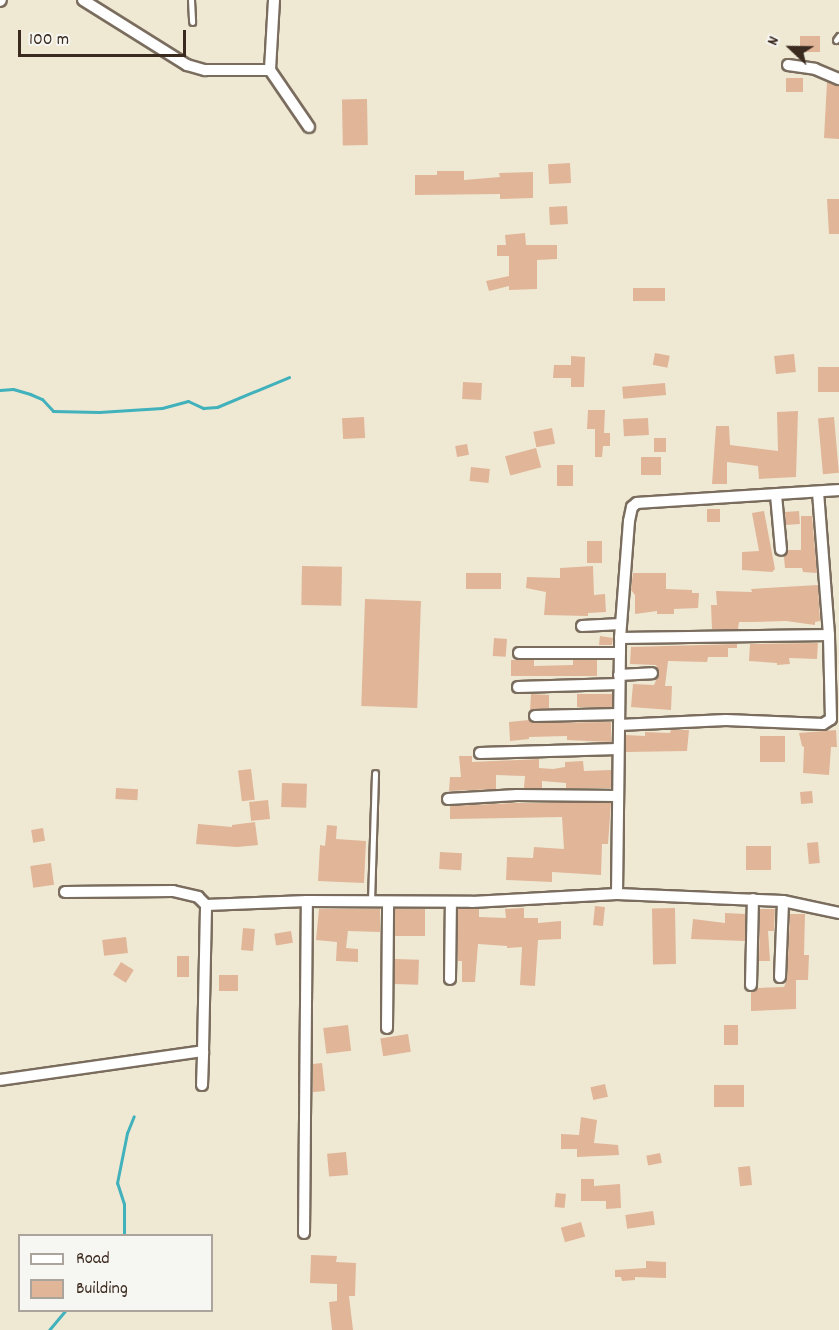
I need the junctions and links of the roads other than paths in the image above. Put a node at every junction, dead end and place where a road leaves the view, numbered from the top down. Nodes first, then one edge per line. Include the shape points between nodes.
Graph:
1 (82, 0) edge
2 (191, 0) edge
3 (274, 0) edge
4 (192, 22) dead end
5 (788, 65) dead end
6 (270, 70) junction
7 (839, 79) edge
8 (309, 127) dead end
9 (839, 490) edge
10 (818, 493) junction
11 (776, 495) junction
12 (781, 550) dead end
13 (621, 624) junction
14 (582, 626) dead end
15 (829, 635) junction
16 (620, 638) junction
17 (519, 653) dead end
18 (620, 653) junction
19 (835, 664) edge
20 (652, 673) dead end
21 (619, 679) junction
22 (518, 687) dead end
23 (535, 716) dead end
24 (619, 719) junction
25 (618, 749) junction
26 (480, 753) dead end
27 (375, 772) dead end
28 (618, 796) junction
29 (448, 799) dead end
30 (65, 892) dead end
31 (617, 894) junction
32 (753, 899) junction
33 (307, 901) junction
34 (371, 901) junction
35 (783, 901) junction
36 (451, 902) junction
37 (388, 903) junction
38 (206, 905) junction
39 (839, 913) edge
40 (780, 977) dead end
41 (450, 978) dead end
42 (751, 985) dead end
43 (387, 1028) dead end
44 (203, 1052) junction
45 (0, 1080) edge
46 (202, 1085) dead end
47 (304, 1233) dead end

1 - 6 street via 187,65 205,70
2 - 4 lane
3 - 6 street
5 - 7 street via 815,69
6 - 8 street
9 - 10 street
10 - 11 street
10 - 15 street
11 - 12 street
11 - 13 street via 637,503 632,507
13 - 14 street
13 - 16 street
15 - 16 street
15 - 19 street
16 - 18 street
17 - 18 street
18 - 21 street
19 - 24 street via 831,719 824,724
20 - 21 street
21 - 22 street
21 - 24 street
23 - 24 street
24 - 25 street
25 - 26 street
25 - 28 street
27 - 34 lane
28 - 29 street
28 - 31 street
30 - 38 street via 173,891 198,897
31 - 32 street
31 - 36 street
32 - 35 street
32 - 42 street
33 - 34 street
33 - 38 street
33 - 47 street
34 - 37 street
35 - 39 street
35 - 40 street
36 - 37 street
36 - 41 street
37 - 43 street
38 - 44 street
44 - 45 street
44 - 46 street

